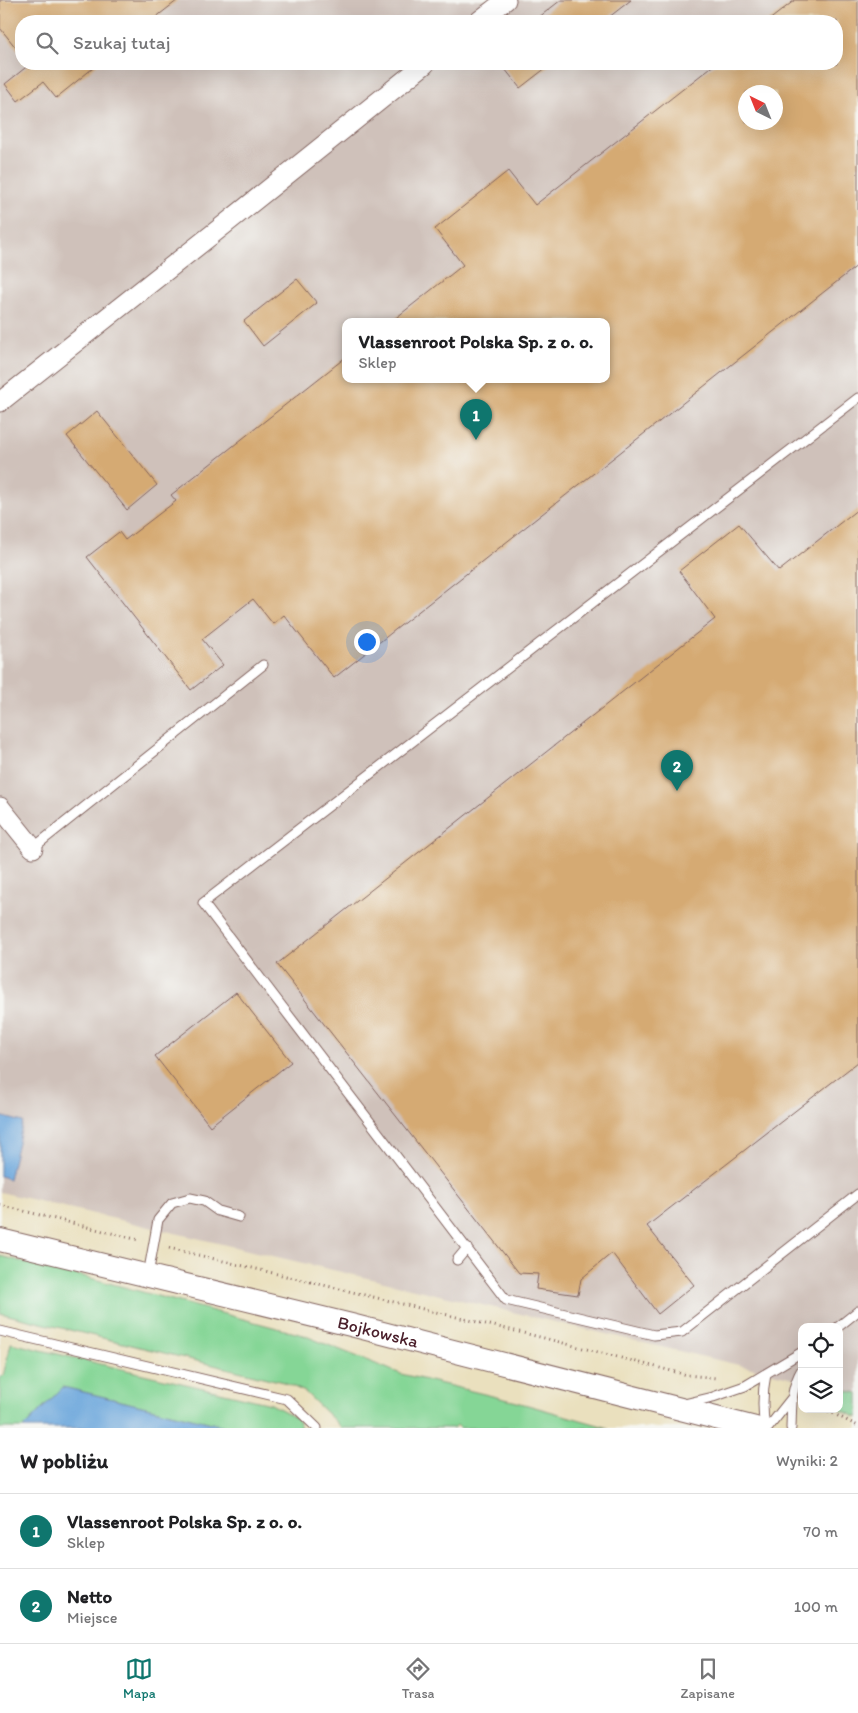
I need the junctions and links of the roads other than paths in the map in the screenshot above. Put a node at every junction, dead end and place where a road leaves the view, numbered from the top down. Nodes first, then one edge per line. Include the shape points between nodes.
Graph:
1 (506, 0) edge
2 (487, 15) edge
3 (418, 70) edge
4 (858, 398) edge
5 (0, 402) edge
6 (263, 665) dead end
7 (0, 807) edge
8 (33, 848) joint
9 (858, 1194) edge
10 (239, 1217) dead end
11 (0, 1240) edge
12 (467, 1248) junction
13 (457, 1260) dead end
14 (148, 1274) junction
15 (858, 1311) edge
16 (843, 1323) edge
17 (0, 1331) edge
18 (798, 1354) edge
19 (766, 1374) junction
20 (798, 1375) edge
21 (791, 1399) junction
22 (673, 1406) junction
23 (317, 1428) edge
24 (755, 1428) edge
25 (766, 1428) edge
26 (792, 1428) edge

1 - 2 street
3 - 5 street
4 - 12 lane via 203,903
6 - 8 lane
7 - 8 street
9 - 12 lane via 682,1332 654,1335 506,1300
10 - 14 lane via 190,1198 172,1203 158,1220
11 - 14 street, Bojkowska
12 - 13 lane
14 - 22 street, Bojkowska
15 - 16 lane
17 - 23 lane via 287,1399
18 - 19 lane
19 - 22 lane via 745,1386
19 - 25 lane via 762,1392
20 - 21 lane
21 - 25 lane
21 - 26 lane
22 - 24 street, Bojkowska

